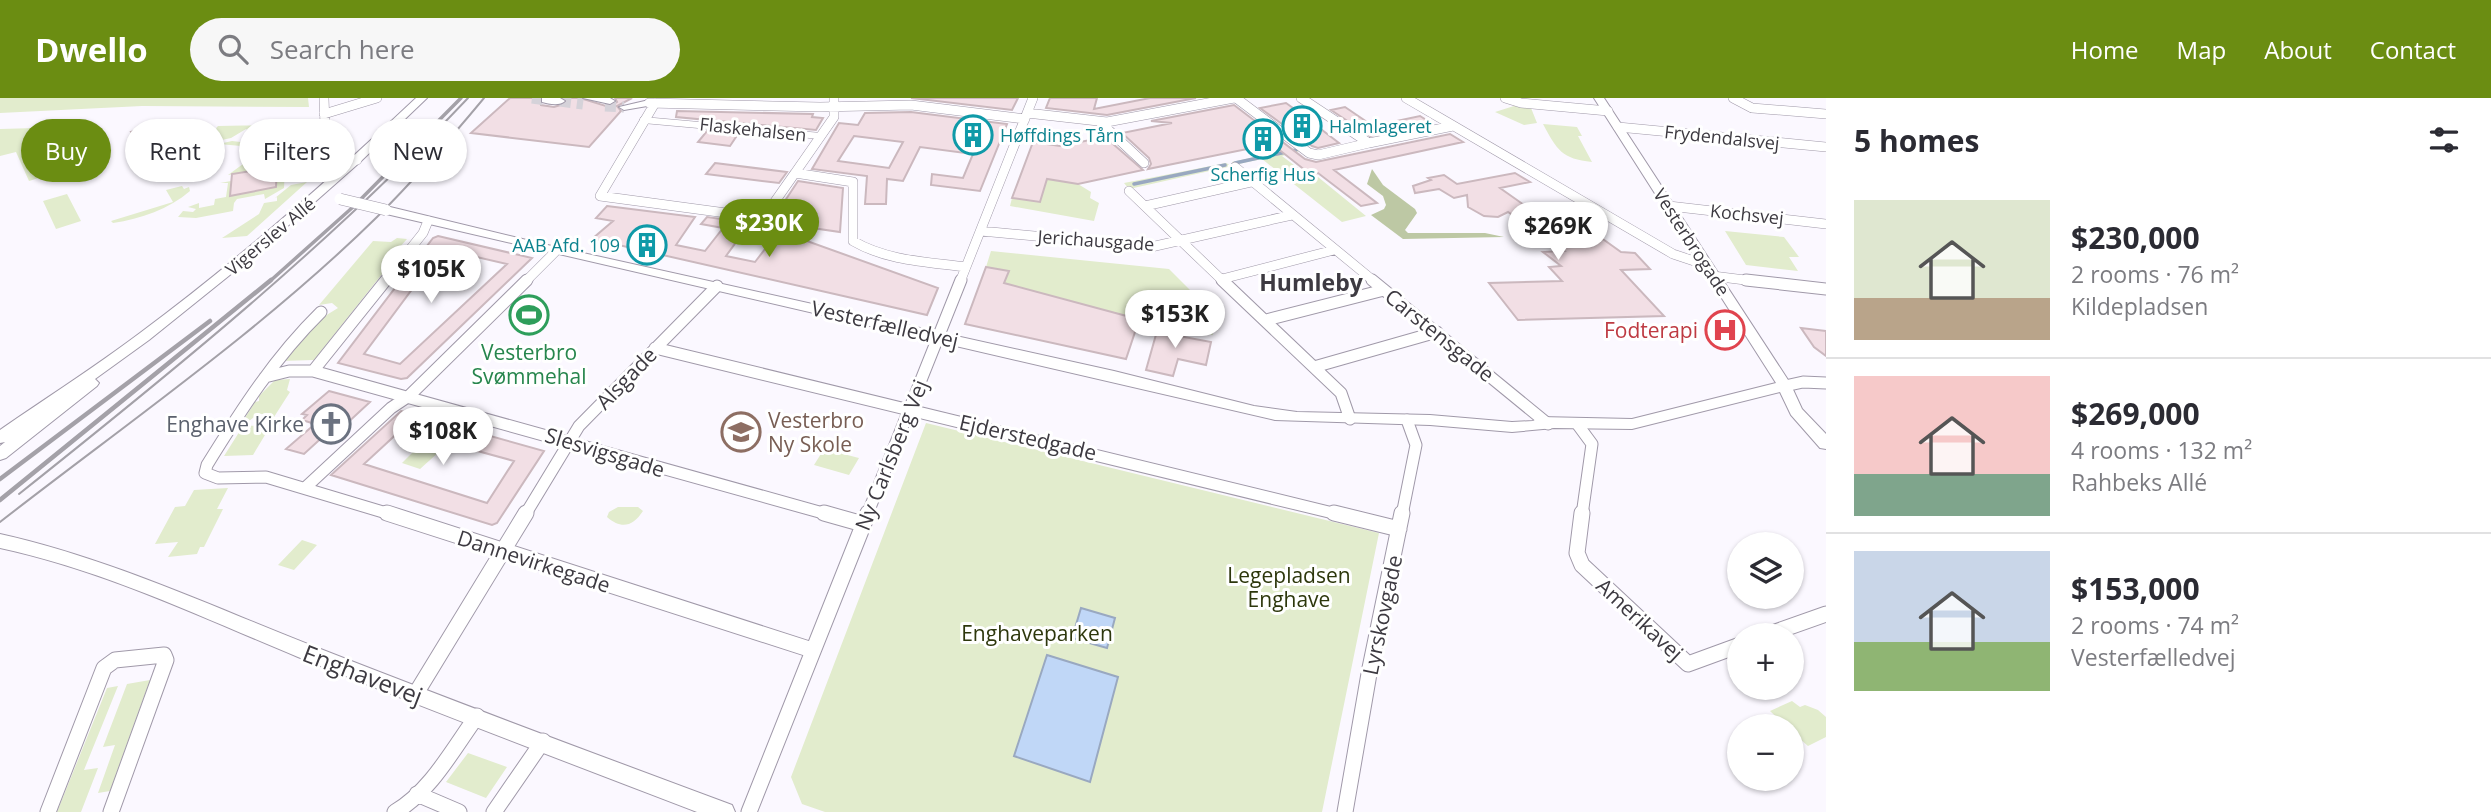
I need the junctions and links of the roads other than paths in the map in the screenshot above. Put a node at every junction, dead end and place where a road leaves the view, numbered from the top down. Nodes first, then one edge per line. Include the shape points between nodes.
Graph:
1 (324, 98) edge
2 (377, 98) edge
3 (422, 98) edge
4 (1033, 98) edge
5 (1180, 98) edge
6 (1235, 98) edge
7 (1301, 98) edge
8 (1406, 98) edge
9 (1506, 98) edge
10 (1599, 98) edge
11 (1733, 98) edge
12 (546, 100) edge
13 (561, 101) dead end
14 (585, 101) edge
15 (835, 102) edge
16 (607, 103) tunnel mouth
17 (652, 103) junction
18 (627, 104) tunnel mouth
19 (1190, 106) junction
20 (1608, 111) junction
21 (324, 114) junction
22 (1826, 114) edge
23 (1026, 116) junction
24 (643, 120) junction
25 (1100, 122) junction
26 (1453, 125) junction
27 (1618, 127) junction
28 (821, 136) junction
29 (1369, 144) junction
30 (1826, 147) edge
31 (357, 160) junction
32 (1144, 163) dead end
33 (1235, 167) dead end
34 (796, 173) junction
35 (1251, 181) junction
36 (1129, 191) dead end
37 (320, 195) junction
38 (600, 196) joint
39 (1145, 206) junction
40 (1669, 206) junction
41 (1292, 215) junction
42 (428, 221) junction
43 (1826, 224) edge
44 (981, 231) junction
45 (1182, 241) junction
46 (1334, 250) junction
47 (556, 251) junction
48 (965, 267) junction
49 (1709, 270) junction
50 (1222, 279) junction
51 (717, 286) junction
52 (1826, 289) edge
53 (1384, 290) junction
54 (321, 312) dead end
55 (1266, 320) junction
56 (1437, 332) junction
57 (938, 336) junction
58 (142, 339) junction
59 (655, 348) junction
60 (1314, 367) junction
61 (313, 371) junction
62 (265, 377) junction
63 (1826, 383) edge
64 (1785, 386) junction
65 (409, 396) junction
66 (909, 409) junction
67 (1350, 419) junction
68 (1407, 420) junction
69 (1548, 424) junction
70 (1578, 425) junction
71 (1826, 434) edge
72 (0, 438) edge
73 (568, 443) junction
74 (1826, 444) edge
75 (0, 454) edge
76 (306, 487) junction
77 (863, 524) junction
78 (1399, 529) junction
79 (3, 545) edge
80 (503, 551) junction
81 (1826, 614) edge
82 (1801, 623) edge
83 (813, 650) junction
84 (1727, 650) edge
85 (415, 695) junction
86 (477, 716) junction
87 (543, 741) junction
88 (417, 794) junction
89 (48, 812) edge
90 (111, 812) edge
91 (395, 812) edge
92 (459, 812) edge
93 (494, 812) edge
94 (724, 812) edge
95 (749, 812) edge
96 (1345, 812) edge

1 - 21 street
2 - 21 street
3 - 31 street, Vigerslev Allé
4 - 23 street, Ny Carlsberg Vej
5 - 19 street
6 - 19 street
6 - 29 street via 1309,153
7 - 29 street
8 - 26 street
9 - 20 street
10 - 20 street, Vesterbrogade
11 - 22 street via 1752,108
12 - 13 street
14 - 16 street
15 - 17 street
15 - 23 street
15 - 28 street via 834,117
17 - 18 street
17 - 24 street
19 - 25 street
20 - 27 street, Vesterbrogade
21 - 31 street via 326,155
23 - 25 street
23 - 44 street, Ny Carlsberg Vej
24 - 28 street, Flaskehalsen
24 - 38 street
25 - 32 street
26 - 29 street
26 - 49 street via 1673,254
27 - 30 street, Frydendalsvej
27 - 40 street, Vesterbrogade
28 - 34 street
31 - 37 street, Vigerslev Allé
33 - 35 street, Carstensgade
34 - 38 street via 760,222
34 - 48 street via 853,182 853,241 860,246
35 - 39 street
35 - 41 street, Carstensgade
36 - 39 street
37 - 42 street, Vesterfælledvej, bridge
37 - 58 street, Vigerslev Allé
39 - 45 street
40 - 43 street, Kochsvej
40 - 49 street, Vesterbrogade
41 - 45 street, Jerichausgade
41 - 46 street, Carstensgade
42 - 47 street, Vesterfælledvej
42 - 61 street
44 - 45 street, Jerichausgade via 1141,247
44 - 48 street, Ny Carlsberg Vej
45 - 50 street
46 - 50 street
46 - 53 street, Carstensgade
47 - 51 street, Vesterfælledvej
47 - 65 street
48 - 57 street, Ny Carlsberg Vej
49 - 52 street
49 - 64 street, Vesterbrogade
50 - 55 street
51 - 57 street, Vesterfælledvej
51 - 59 street, Alsgade
53 - 55 street
53 - 56 street, Carstensgade
54 - 62 street
55 - 60 street
56 - 60 street
56 - 69 street, Carstensgade
57 - 66 street, Ny Carlsberg Vej
57 - 67 street, Vesterfælledvej via 1256,411
58 - 72 street, Vigerslev Allé
58 - 75 street, Vigerslev Allé
59 - 66 street, Ejderstedgade
59 - 73 street, Alsgade
60 - 67 street via 1341,393
61 - 62 street, Slesvigsgade
61 - 65 street, Slesvigsgade
62 - 76 street, Dannevirkegade via 204,470 211,477 254,476
63 - 64 street
64 - 70 street, Vesterfælledvej via 1639,423
64 - 71 street, Vesterbrogade
64 - 74 street, Vesterbrogade via 1796,411
65 - 73 street, Slesvigsgade
65 - 76 street
66 - 77 street, Ny Carlsberg Vej
66 - 78 street, Ejderstedgade
67 - 68 street, Vesterfælledvej
68 - 69 street, Vesterfælledvej via 1499,427
68 - 78 street, Lyrskovgade via 1416,445
69 - 70 street, Vesterfælledvej
70 - 84 street, Amerikavej via 1592,444 1577,554 1582,565 1688,664
73 - 77 street, Slesvigsgade
73 - 80 street, Alsgade
76 - 80 street, Dannevirkegade
77 - 83 street, Ny Carlsberg Vej
78 - 96 street, Lyrskovgade
79 - 85 street, Enghavevej via 88,566
80 - 83 street, Dannevirkegade
80 - 85 street, Alsgade
81 - 82 street
83 - 95 street, Ny Carlsberg Vej
85 - 86 street, Enghavevej
86 - 87 street, Enghavevej
86 - 88 street
87 - 93 street
87 - 94 street, Enghavevej
88 - 91 street
88 - 92 street
89 - 90 street via 104,668 115,660 164,656

